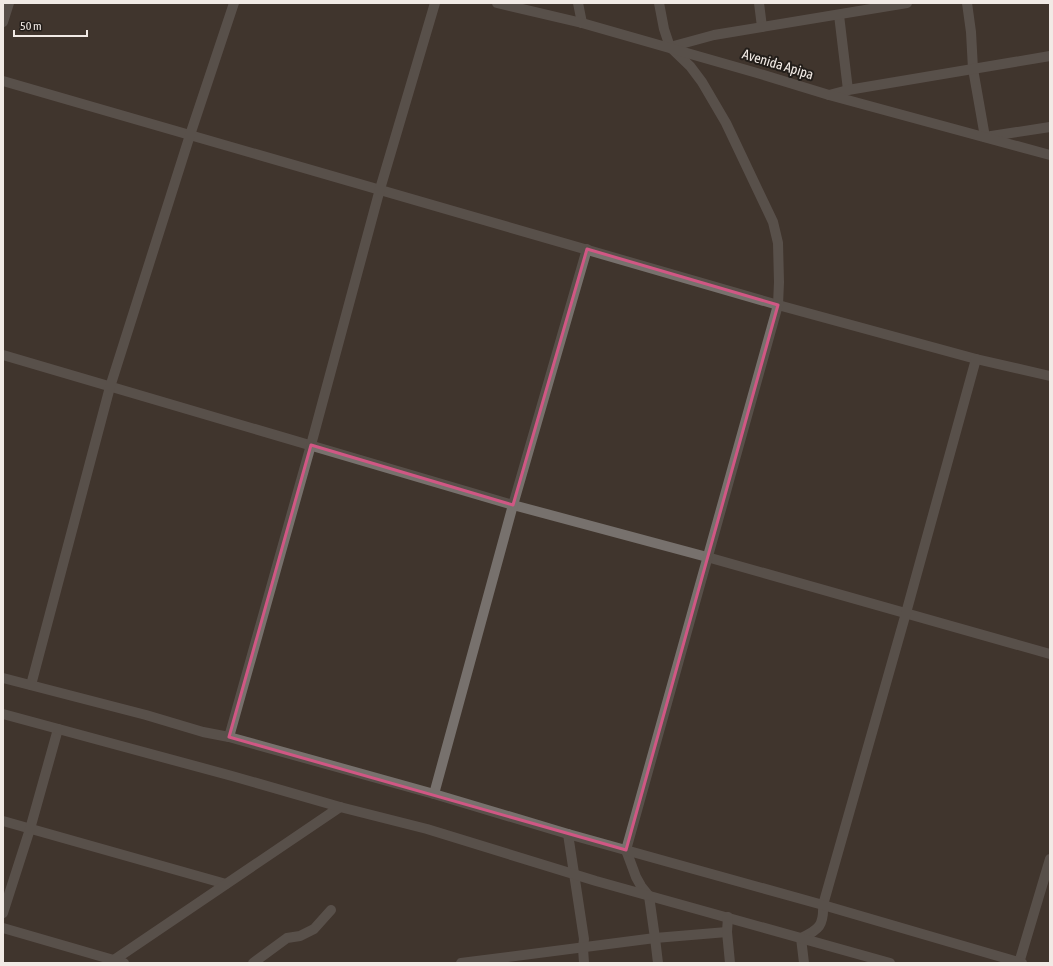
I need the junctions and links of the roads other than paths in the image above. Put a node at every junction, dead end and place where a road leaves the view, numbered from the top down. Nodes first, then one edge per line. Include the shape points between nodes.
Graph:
1 (8, 3) edge
2 (234, 3) edge
3 (435, 3) edge
4 (497, 3) edge
5 (578, 3) edge
6 (659, 3) edge
7 (759, 3) edge
8 (907, 3) edge
9 (967, 3) edge
10 (529, 7) edge
11 (838, 15) junction
12 (3, 22) edge
13 (582, 23) junction
14 (762, 27) junction
15 (670, 47) junction
16 (1050, 56) edge
17 (973, 69) junction
18 (3, 80) edge
19 (848, 90) junction
20 (829, 95) junction
21 (1050, 127) edge
22 (190, 135) junction
23 (985, 137) junction
24 (1050, 155) edge
25 (380, 189) junction
26 (587, 249) junction
27 (778, 305) junction
28 (3, 355) edge
29 (976, 359) junction
30 (1050, 376) edge
31 (110, 387) junction
32 (311, 445) junction
33 (513, 505) junction
34 (707, 557) junction
35 (906, 613) junction
36 (1050, 654) edge
37 (3, 678) edge
38 (31, 685) junction
39 (3, 714) edge
40 (58, 729) junction
41 (229, 737) junction
42 (434, 794) junction
43 (340, 807) junction
44 (3, 821) edge
45 (30, 829) junction
46 (568, 834) junction
47 (626, 850) junction
48 (1050, 859) edge
49 (574, 874) junction
50 (226, 884) junction
51 (648, 896) junction
52 (823, 905) junction
53 (331, 910) dead end
54 (3, 913) edge
55 (728, 917) junction
56 (3, 928) edge
57 (727, 932) junction
58 (655, 938) junction
59 (801, 938) junction
60 (582, 948) junction
61 (511, 960) edge
62 (877, 961) edge
63 (119, 962) edge
64 (253, 963) edge
65 (461, 963) edge
66 (584, 963) edge
67 (658, 963) edge
68 (730, 963) edge
69 (804, 963) edge
70 (890, 963) edge
71 (1020, 963) edge

1 - 12 street
2 - 22 street
3 - 25 street
4 - 10 street, Avenida Apipa
5 - 13 street
6 - 15 street
7 - 14 street
8 - 11 street
9 - 17 street
10 - 13 street, Avenida Apipa
11 - 14 street
11 - 19 street
13 - 15 street, Avenida Apipa
14 - 15 street
15 - 20 street, Avenida Apipa
15 - 27 street via 702,82 726,123 769,212 778,243
16 - 17 street
17 - 19 street
17 - 23 street
18 - 22 street
19 - 20 street
20 - 23 street, Avenida Apipa
21 - 23 street
22 - 25 street
22 - 31 street
23 - 24 street, Avenida Apipa
25 - 26 street
25 - 32 street
26 - 27 street
26 - 33 street
27 - 29 street
27 - 34 street
28 - 31 street
29 - 30 street
29 - 35 street
31 - 32 street
31 - 38 street
32 - 33 street
32 - 41 street
33 - 34 street
33 - 42 street
34 - 35 street
34 - 47 street
35 - 36 street
35 - 52 street
37 - 38 street
38 - 41 street
39 - 40 street
40 - 43 street
40 - 45 street
41 - 42 street
42 - 46 street
43 - 49 street via 427,829
43 - 50 street
44 - 45 street
45 - 50 street
45 - 54 street
46 - 47 street
46 - 49 street
47 - 51 street via 636,877
47 - 52 street
48 - 71 street
49 - 51 street
49 - 60 street via 584,939
50 - 63 street
51 - 55 street
51 - 58 street
52 - 59 street via 820,925 815,932
52 - 71 street
53 - 64 street via 314,929 300,936 288,938
55 - 57 street
55 - 59 street
56 - 63 street
57 - 58 street
57 - 68 street
58 - 60 street
58 - 67 street
59 - 62 street
59 - 69 street
60 - 61 street
60 - 66 street
61 - 65 street
62 - 70 street

